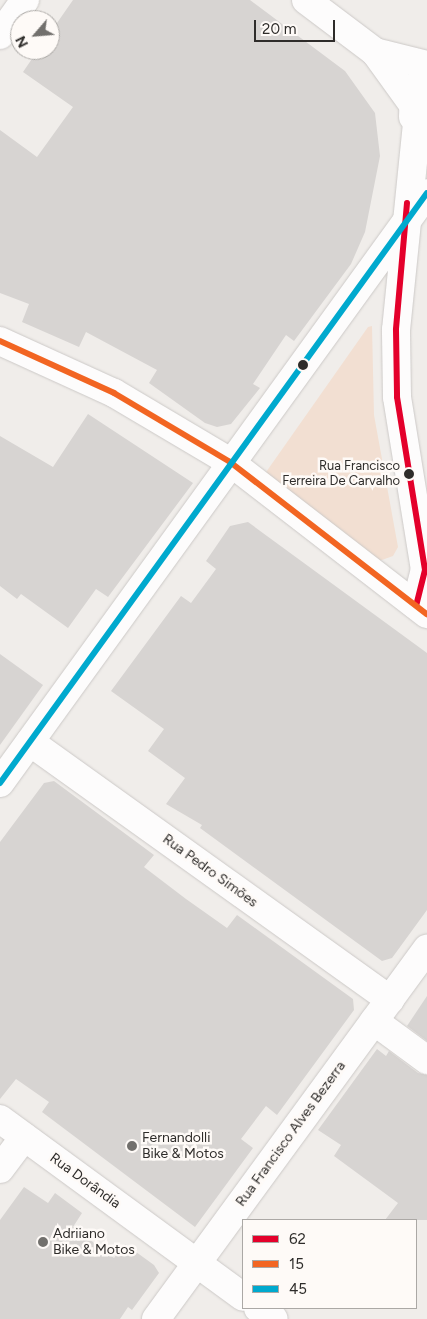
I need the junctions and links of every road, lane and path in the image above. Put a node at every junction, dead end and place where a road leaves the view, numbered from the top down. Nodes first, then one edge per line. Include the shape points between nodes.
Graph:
1 (25, 0) edge
2 (306, 0) edge
3 (0, 35) edge
4 (375, 52) junction
5 (427, 64) edge
6 (427, 74) edge
7 (418, 121) edge
8 (427, 193) edge
9 (405, 225) junction
10 (0, 341) edge
11 (230, 462) junction
12 (422, 609) edge
13 (30, 742) junction
14 (0, 783) edge
15 (427, 949) edge
16 (382, 1010) junction
17 (427, 1060) edge
18 (0, 1119) edge
19 (24, 1137) junction
20 (0, 1169) edge
21 (197, 1263) junction
22 (242, 1296) edge
23 (259, 1309) edge
24 (156, 1319) edge
25 (274, 1319) edge

1 - 3 street
2 - 4 street
4 - 5 street
4 - 7 street
6 - 7 street via 414,90
7 - 9 street
8 - 9 street
9 - 11 street
9 - 12 street via 396,330 397,397 425,570
10 - 11 street via 114,393
11 - 12 street
11 - 13 street
13 - 14 street
13 - 16 street, Rua Pedro Simões
15 - 16 street, Rua Francisco Alves Bezerra
16 - 17 street, Rua Pedro Simões
16 - 21 street, Rua Francisco Alves Bezerra
18 - 19 street, Rua Dorândia
19 - 20 street
19 - 21 street, Rua Dorândia
21 - 22 street, Rua Dorândia
21 - 24 street, Rua Francisco Alves Bezerra
23 - 25 street

